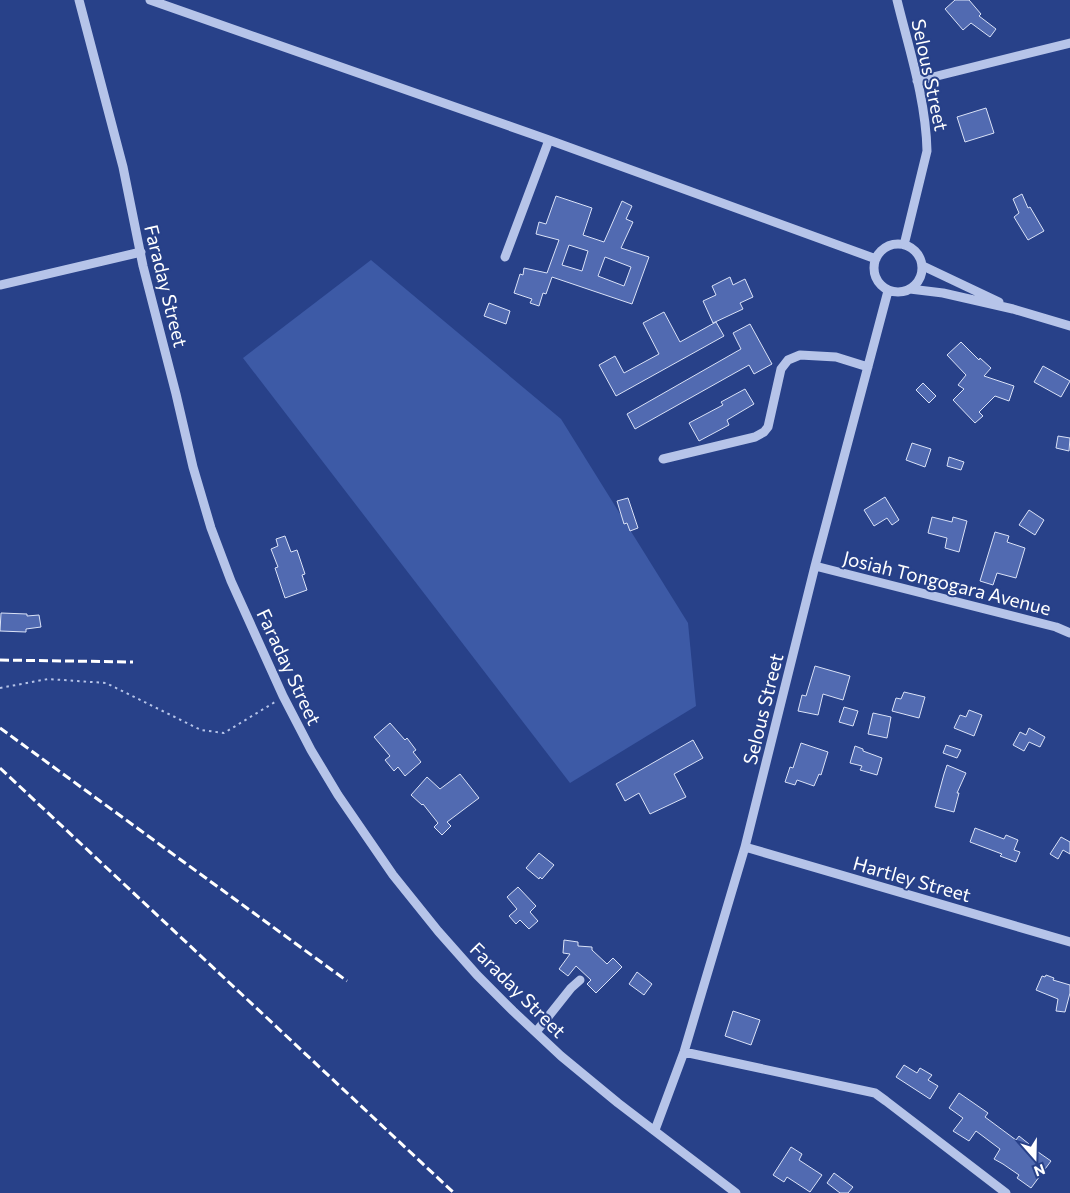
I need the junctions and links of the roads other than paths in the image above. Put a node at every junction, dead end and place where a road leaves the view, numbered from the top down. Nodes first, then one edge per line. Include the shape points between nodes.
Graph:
1 (79, 0) edge
2 (150, 0) edge
3 (897, 0) edge
4 (1070, 43) edge
5 (917, 81) junction
6 (549, 140) junction
7 (904, 245) junction
8 (140, 252) junction
9 (505, 256) dead end
10 (876, 259) junction
11 (922, 266) junction
12 (0, 285) edge
13 (910, 289) junction
14 (888, 291) junction
15 (1013, 309) junction
16 (1070, 326) edge
17 (868, 367) junction
18 (663, 458) dead end
19 (815, 566) junction
20 (1070, 633) edge
21 (745, 847) junction
22 (1070, 942) edge
23 (580, 980) dead end
24 (536, 1032) junction
25 (684, 1052) junction
26 (655, 1130) junction
27 (736, 1193) edge
28 (1006, 1193) edge

1 - 8 street, Faraday Street via 123,167
2 - 6 street
3 - 5 street, Selous Street
4 - 5 street
5 - 7 street, Selous Street via 927,151
6 - 9 street
6 - 10 street
7 - 10 street via 886,247
7 - 11 street via 916,251
8 - 12 street
8 - 24 street, Faraday Street via 211,528 283,696 338,795 393,875 438,932
10 - 14 street via 874,274
11 - 13 street via 918,282
11 - 15 street
13 - 14 street via 896,293
13 - 15 street via 942,292
14 - 17 street, Selous Street
15 - 16 street
17 - 18 street via 836,357 800,355 788,360 781,369 768,427 764,432 755,437
17 - 19 street, Selous Street
19 - 20 street, Josiah Tongogara Avenue
19 - 21 street, Selous Street
21 - 22 street, Hartley Street
21 - 25 street, Selous Street
23 - 24 street
24 - 26 street, Faraday Street via 618,1103
25 - 26 street, Selous Street
25 - 28 street via 875,1094
26 - 27 street, Faraday Street

